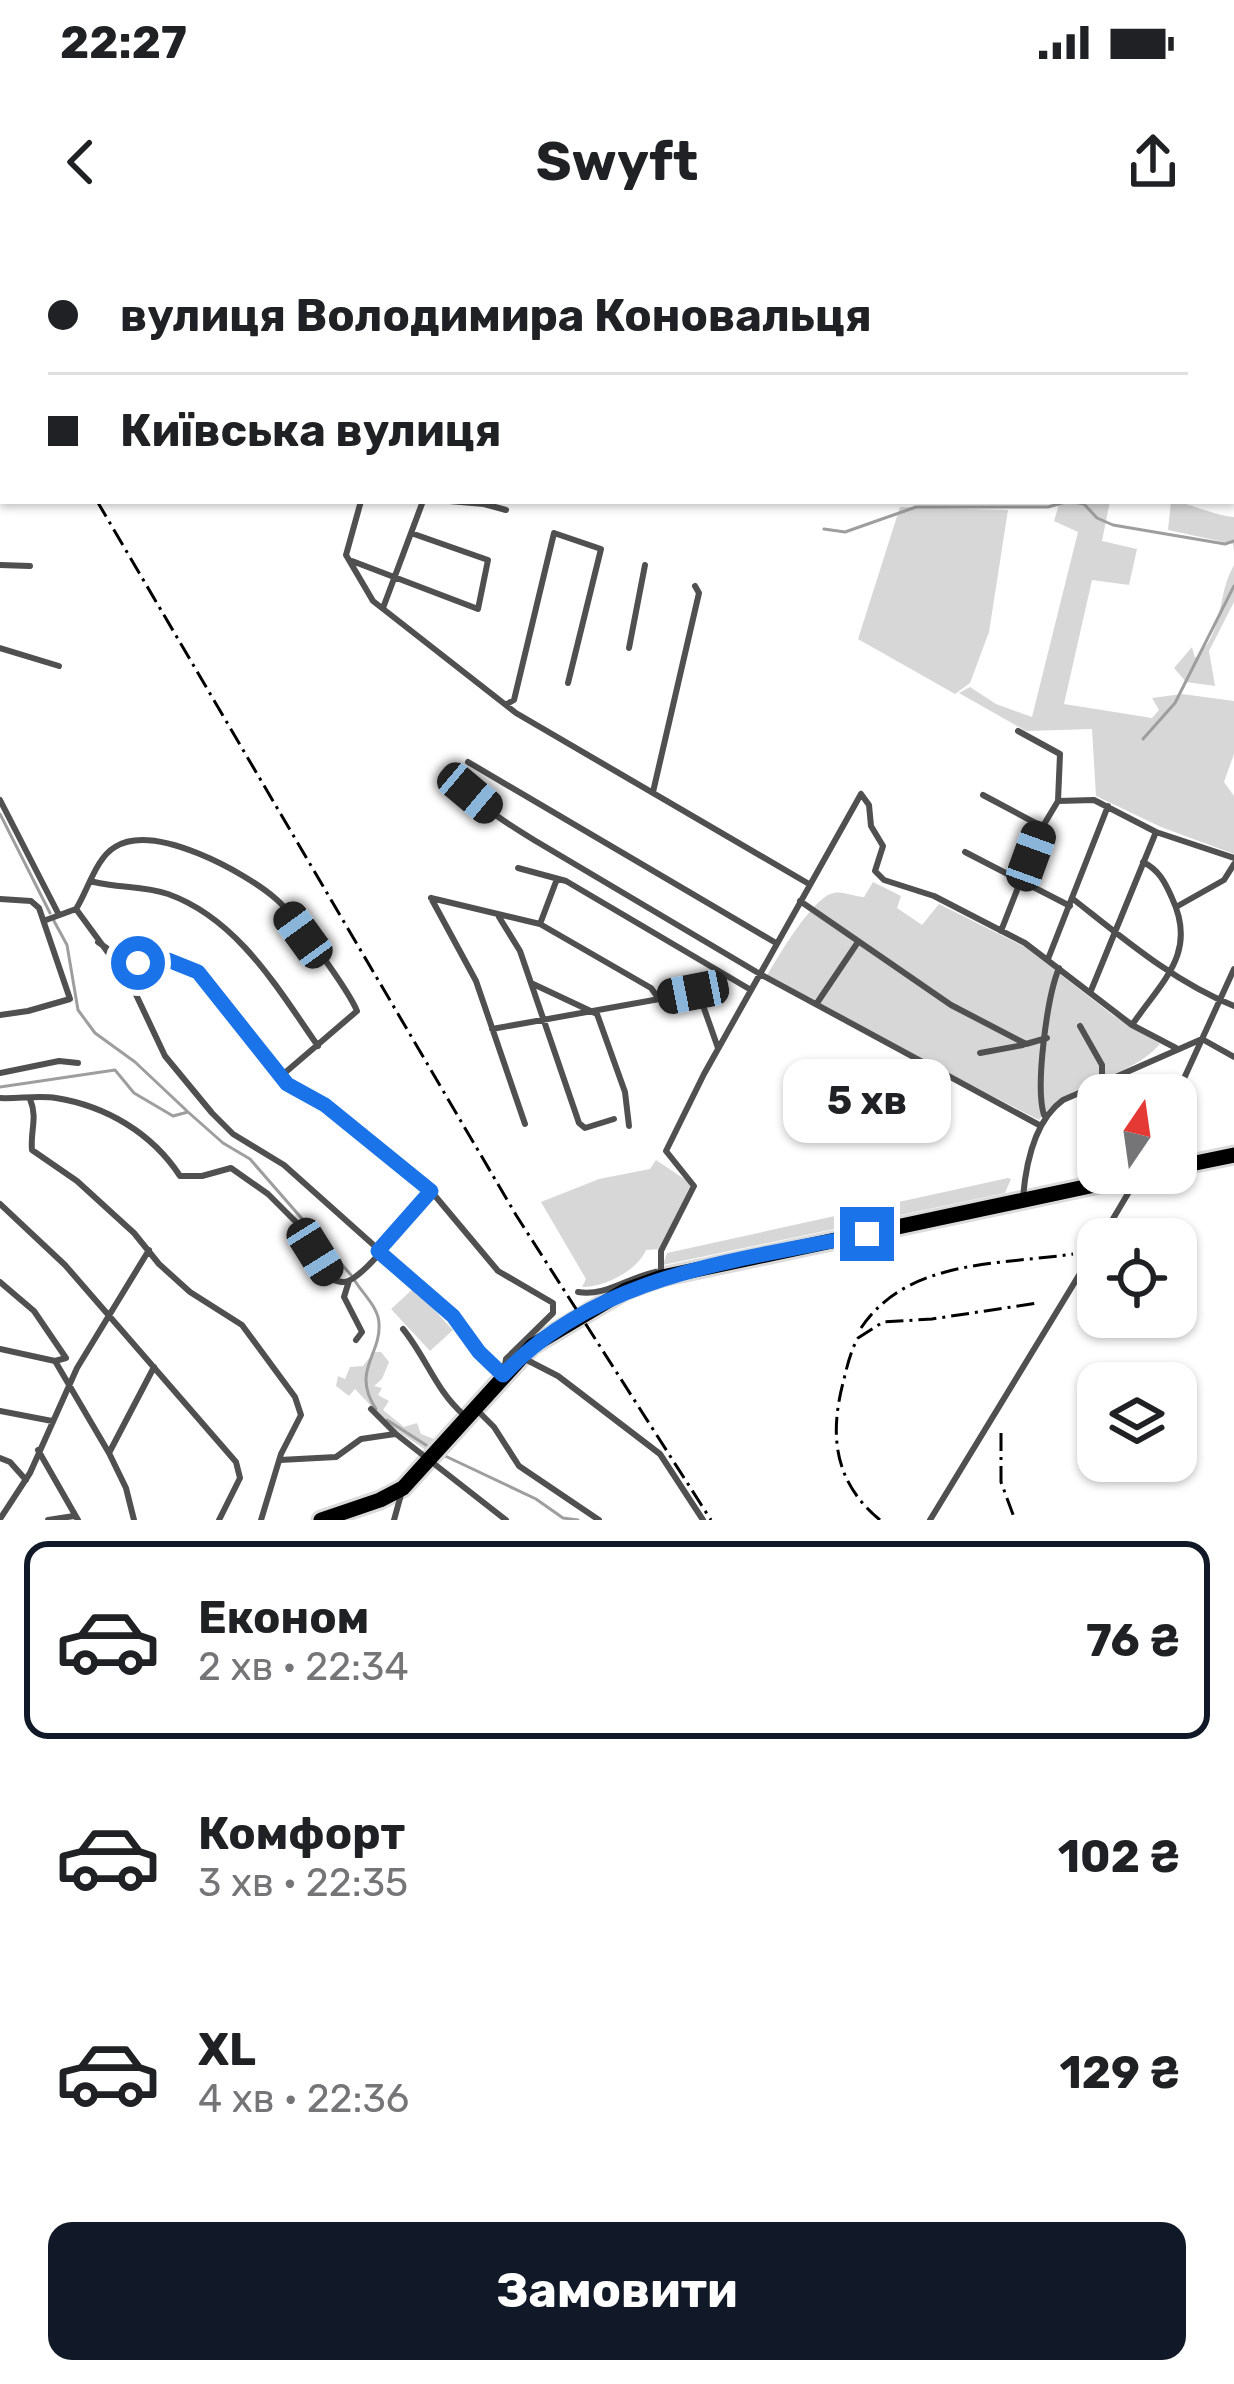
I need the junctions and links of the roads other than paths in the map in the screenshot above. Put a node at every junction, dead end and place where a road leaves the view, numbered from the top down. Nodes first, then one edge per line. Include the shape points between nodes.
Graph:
1 (360, 504) edge
2 (422, 504) edge
3 (487, 504) edge
4 (506, 511) dead end
5 (411, 533) junction
6 (348, 560) junction
7 (1, 564) edge
8 (645, 565) dead end
9 (30, 566) dead end
10 (394, 579) junction
11 (695, 586) dead end
12 (383, 608) junction
13 (0, 648) edge
14 (629, 648) dead end
15 (59, 666) dead end
16 (568, 683) dead end
17 (504, 703) junction
18 (1018, 731) dead end
19 (468, 762) dead end
20 (461, 779) dead end
21 (652, 793) junction
22 (983, 795) dead end
23 (0, 800) edge
24 (1058, 801) junction
25 (1108, 806) junction
26 (1042, 827) junction
27 (1156, 832) junction
28 (965, 852) dead end
29 (1234, 861) edge
30 (1143, 862) junction
31 (518, 868) dead end
32 (557, 879) junction
33 (94, 882) junction
34 (1022, 882) junction
35 (809, 884) junction
36 (0, 899) edge
37 (800, 901) junction
38 (1071, 903) junction
39 (1176, 907) junction
40 (76, 909) junction
41 (59, 915) junction
42 (499, 917) junction
43 (46, 920) junction
44 (540, 924) junction
45 (1001, 931) junction
46 (1114, 931) junction
47 (98, 942) junction
48 (858, 942) junction
49 (777, 943) junction
50 (1048, 959) junction
51 (1059, 968) junction
52 (1234, 969) edge
53 (1169, 972) junction
54 (760, 974) junction
55 (531, 983) junction
56 (751, 990) junction
57 (1090, 993) junction
58 (659, 999) junction
59 (1220, 1000) junction
60 (817, 1003) junction
61 (1234, 1006) edge
62 (591, 1012) junction
63 (0, 1015) edge
64 (544, 1021) junction
65 (1132, 1025) junction
66 (1080, 1026) dead end
67 (492, 1029) junction
68 (1047, 1038) junction
69 (1202, 1039) junction
70 (1026, 1044) junction
71 (318, 1046) junction
72 (1176, 1048) junction
73 (718, 1049) junction
74 (980, 1053) dead end
75 (1234, 1057) edge
76 (78, 1064) dead end
77 (0, 1073) edge
78 (1102, 1074) edge
79 (1119, 1074) edge
80 (1186, 1074) edge
81 (280, 1077) junction
82 (1077, 1094) edge
83 (0, 1098) edge
84 (30, 1100) junction
85 (1044, 1115) junction
86 (614, 1119) dead end
87 (525, 1124) dead end
88 (629, 1126) dead end
89 (1041, 1126) junction
90 (1234, 1155) edge
91 (1197, 1163) edge
92 (1077, 1188) edge
93 (431, 1191) junction
94 (1022, 1200) junction
95 (0, 1204) edge
96 (148, 1250) junction
97 (378, 1251) junction
98 (661, 1274) junction
99 (1077, 1280) edge
100 (349, 1281) junction
101 (0, 1282) edge
102 (578, 1292) dead end
103 (108, 1316) junction
104 (404, 1329) dead end
105 (356, 1340) dead end
106 (0, 1349) edge
107 (520, 1356) junction
108 (66, 1358) junction
109 (56, 1361) junction
110 (154, 1367) junction
111 (77, 1368) junction
112 (503, 1375) junction
113 (70, 1382) junction
114 (370, 1409) dead end
115 (0, 1411) edge
116 (471, 1412) junction
117 (52, 1421) junction
118 (396, 1434) junction
119 (38, 1450) junction
120 (109, 1453) junction
121 (0, 1458) edge
122 (431, 1459) junction
123 (280, 1460) junction
124 (26, 1480) junction
125 (403, 1488) junction
126 (345, 1516) edge
127 (76, 1518) edge
128 (0, 1519) edge
129 (48, 1520) edge
130 (134, 1520) edge
131 (219, 1520) edge
132 (261, 1520) edge
133 (321, 1520) edge
134 (394, 1520) edge
135 (506, 1520) edge
136 (599, 1520) edge
137 (703, 1520) edge
138 (930, 1520) edge

1 - 6 street
2 - 5 street
3 - 4 street
5 - 10 street
5 - 10 street via 488,560 478,610
6 - 10 street
6 - 12 street
7 - 9 street
8 - 14 street
10 - 12 street
11 - 21 street
12 - 17 street
13 - 15 street
16 - 17 street via 601,550 558,532 514,700
17 - 21 street
18 - 24 street via 1060,754
19 - 49 street
20 - 54 street via 499,818
21 - 35 street
22 - 26 street
23 - 41 street
24 - 25 street
24 - 26 street
25 - 27 street
25 - 38 street
26 - 34 street
27 - 29 street
27 - 30 street
28 - 34 street
29 - 39 street via 1224,880
30 - 39 street via 1162,877
30 - 46 street
31 - 32 street
32 - 44 street
32 - 56 street
33 - 40 street
33 - 71 street via 169,894 196,910 248,949
33 - 71 street via 111,848 152,841 197,853 277,899 356,1005 356,1014
34 - 38 street
34 - 45 street
35 - 37 street
35 - 45 street via 861,794 884,846 875,871 884,880
36 - 43 street via 33,902
37 - 48 street
37 - 49 street
38 - 46 street
38 - 50 street
39 - 53 street via 1183,946
40 - 41 street
40 - 47 street
41 - 43 street
42 - 44 street
42 - 55 street
42 - 67 street via 431,898 474,976
43 - 63 street via 69,1001
44 - 58 street
45 - 50 street
46 - 53 street
46 - 57 street
47 - 81 street via 126,962 168,960 198,972
47 - 97 street via 131,984 165,1056 212,1113 284,1165
48 - 60 street
48 - 70 street
49 - 54 street
50 - 51 street
51 - 57 street
51 - 68 street
52 - 59 street
53 - 59 street
53 - 65 street
54 - 56 street
54 - 60 street
55 - 62 street
55 - 64 street
56 - 73 street
57 - 65 street
58 - 62 street
58 - 73 street via 700,997
59 - 61 street
59 - 69 street
60 - 89 street
62 - 64 street
62 - 88 street via 625,1092
64 - 67 street
64 - 86 street via 579,1123
65 - 72 street
66 - 78 street
67 - 87 street
68 - 70 street
68 - 85 street
69 - 72 street
69 - 75 street
69 - 80 street
70 - 74 street
71 - 81 street
72 - 79 street
73 - 98 street via 666,1151 694,1186 661,1251
76 - 77 street
81 - 93 street
82 - 85 street
83 - 84 street
84 - 96 street via 32,1150
84 - 100 street via 51,1096 108,1111 180,1176 231,1168 296,1223 333,1280
85 - 89 street
89 - 94 street
90 - 91 highway
92 - 94 highway
93 - 97 street
93 - 112 street via 498,1270 555,1306 506,1360
94 - 98 highway
95 - 103 street
96 - 103 street
96 - 123 street via 190,1292 242,1325 295,1397 301,1415
97 - 100 street
97 - 112 street via 453,1316
98 - 102 street
98 - 107 highway
99 - 138 street
100 - 105 street via 344,1298 362,1332
101 - 108 street via 34,1311
103 - 110 street
103 - 111 street
104 - 116 street via 443,1395
106 - 109 street
107 - 112 highway
107 - 137 street via 660,1454
108 - 109 street
108 - 111 street
109 - 113 street
110 - 120 street
110 - 131 street via 240,1468
111 - 113 street
112 - 116 highway
113 - 117 street
113 - 120 street
114 - 118 street
115 - 117 street
116 - 122 highway
116 - 136 street via 494,1427 519,1466
117 - 119 street
118 - 122 street
118 - 123 street via 361,1439 336,1457
119 - 124 street
119 - 127 street
120 - 130 street
121 - 124 street
122 - 125 highway
122 - 135 street
123 - 132 street
124 - 128 street
125 - 126 highway
125 - 134 street
126 - 133 highway
127 - 129 street

